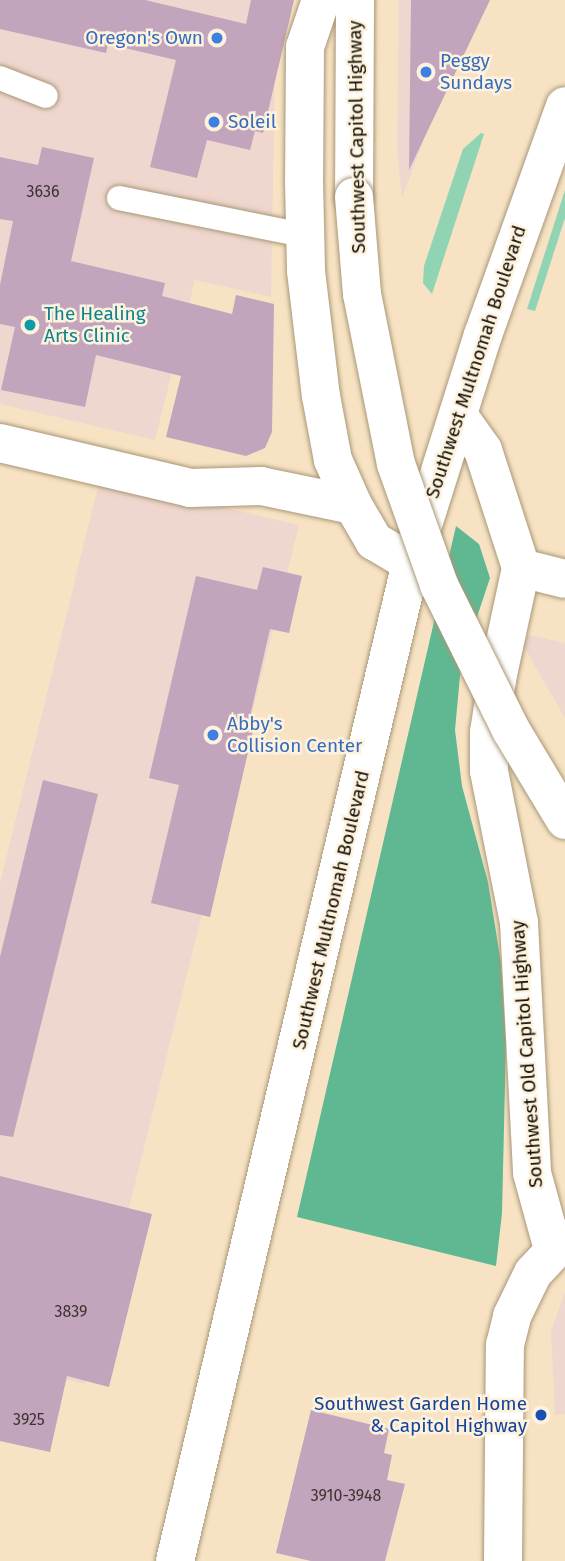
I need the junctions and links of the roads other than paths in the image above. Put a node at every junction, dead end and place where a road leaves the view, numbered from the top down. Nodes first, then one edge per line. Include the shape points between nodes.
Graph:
1 (321, 0) edge
2 (355, 0) edge
3 (0, 78) edge
4 (46, 96) dead end
5 (565, 106) edge
6 (119, 198) dead end
7 (307, 236) junction
8 (458, 415) junction
9 (0, 443) edge
10 (353, 505) junction
11 (411, 563) junction
12 (521, 568) junction
13 (565, 579) edge
14 (565, 820) edge
15 (559, 1244) edge
16 (175, 1561) edge
17 (503, 1561) edge

1 - 7 street via 305,47
2 - 14 street, Southwest Capitol Highway, bridge via 354,197 362,294 396,464 439,584 511,730
3 - 4 lane
5 - 8 street, Southwest Multnomah Boulevard
6 - 7 lane
7 - 10 street via 306,271 321,396 333,460
8 - 11 street, Southwest Multnomah Boulevard
8 - 12 street via 483,450
9 - 10 street via 190,488 261,486
10 - 11 street via 374,541
11 - 16 street, Southwest Multnomah Boulevard
12 - 13 street
12 - 15 street, Southwest Old Capitol Highway via 498,674 489,732 489,771 519,923 532,1173
15 - 17 street via 522,1293 505,1345

